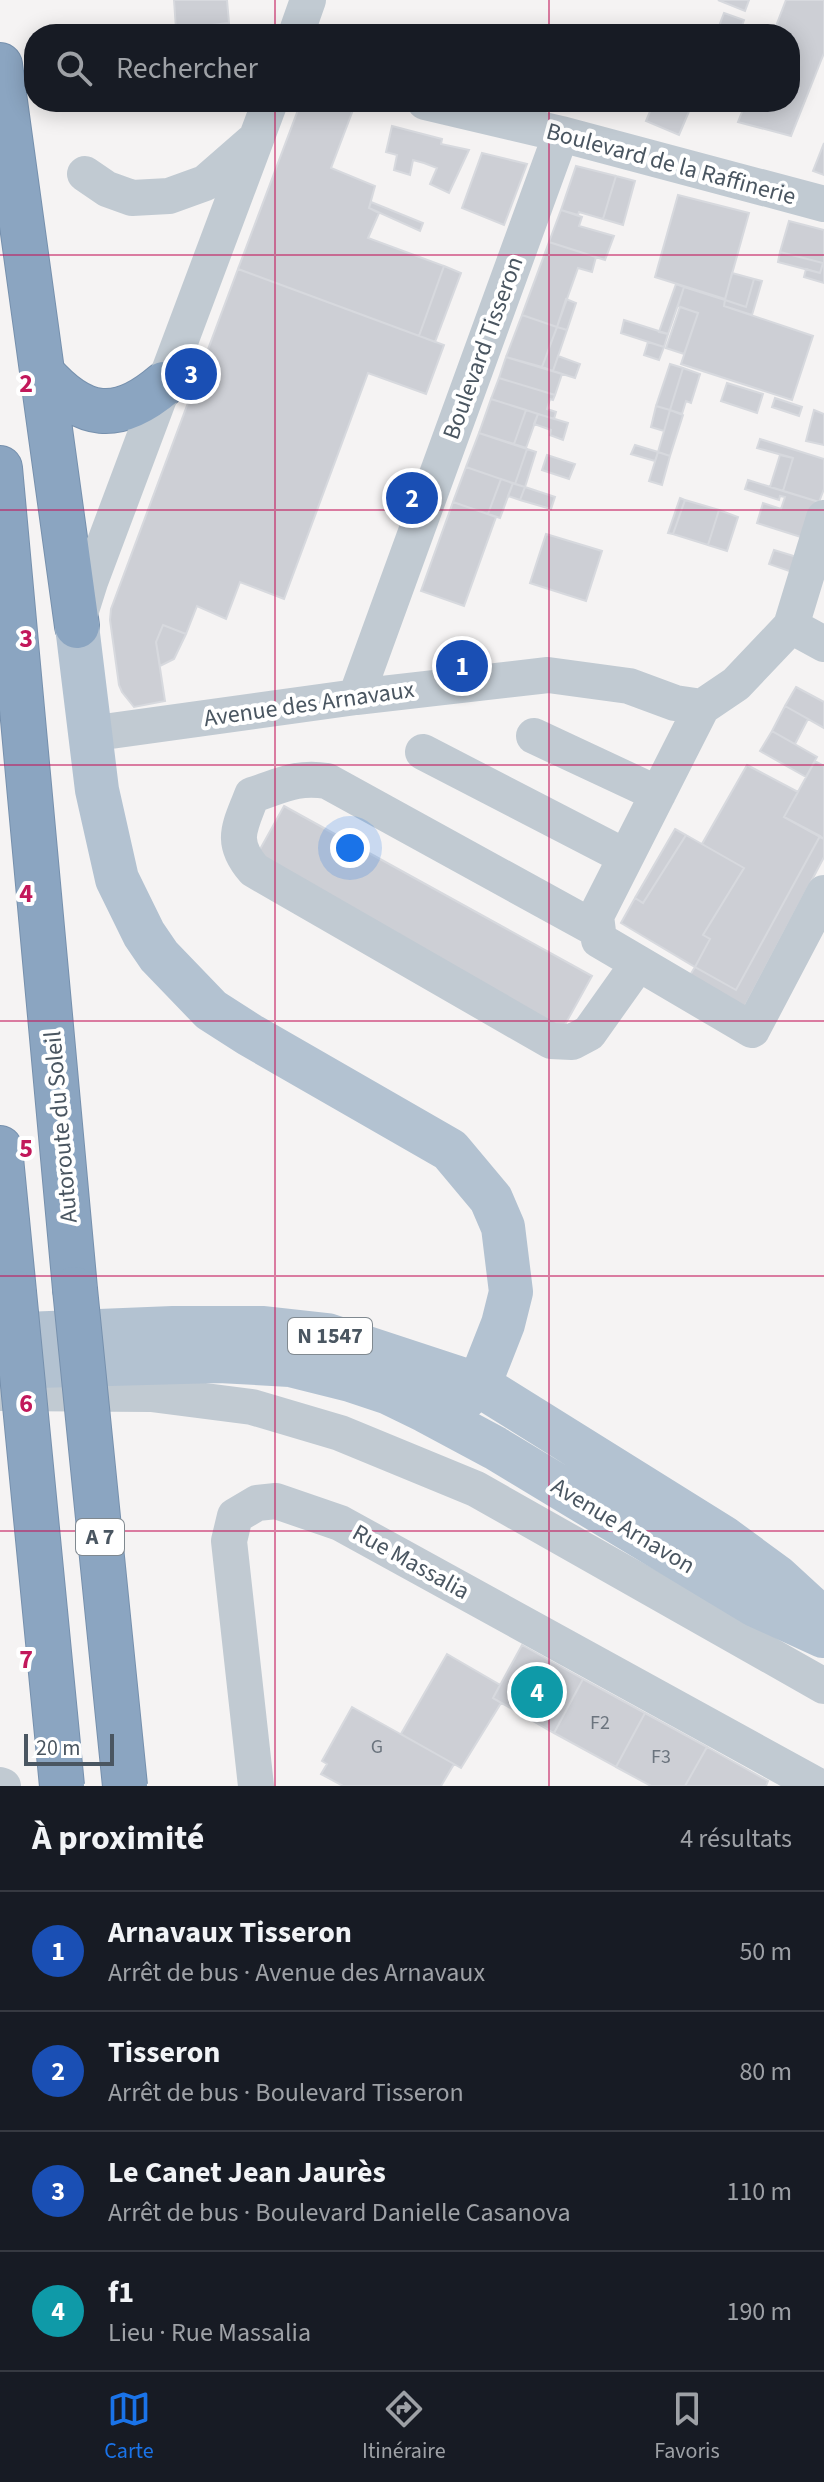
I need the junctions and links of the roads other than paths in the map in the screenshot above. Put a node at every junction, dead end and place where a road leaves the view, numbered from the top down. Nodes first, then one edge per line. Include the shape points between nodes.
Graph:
1 (308, 0) edge
2 (300, 24) edge
3 (0, 65) edge
4 (266, 112) edge
5 (468, 112) edge
6 (561, 134) junction
7 (257, 139) junction
8 (85, 174) dead end
9 (824, 204) edge
10 (43, 374) junction
11 (164, 384) junction
12 (0, 468) edge
13 (824, 518) edge
14 (77, 626) junction
15 (791, 626) junction
16 (824, 644) edge
17 (356, 697) junction
18 (702, 707) junction
19 (89, 734) junction
20 (534, 736) dead end
21 (423, 752) dead end
22 (658, 794) junction
23 (626, 857) junction
24 (824, 893) edge
25 (596, 929) junction
26 (638, 964) junction
27 (0, 1148) edge
28 (0, 1335) edge
29 (0, 1367) edge
30 (479, 1385) junction
31 (0, 1393) edge
32 (426, 1411) junction
33 (824, 1620) edge
34 (824, 1636) edge
35 (824, 1686) edge
36 (62, 1786) edge
37 (125, 1786) edge
38 (256, 1786) edge
39 (818, 1786) edge

1 - 2 street
3 - 10 highway
4 - 7 street
5 - 6 street, Boulevard de la Raffinerie
6 - 9 street, Boulevard de la Raffinerie
6 - 17 street, Boulevard Tisseron
7 - 8 street via 205,183 169,196 132,198
7 - 11 street
10 - 11 highway via 61,394 90,409 118,411
10 - 14 highway
11 - 14 street
12 - 37 highway, Autoroute du Soleil / A 7, bridge
13 - 15 street
14 - 19 main road
15 - 16 street
15 - 18 street via 736,684
17 - 18 street, Avenue des Arnavaux via 548,675 629,686
17 - 19 street, Avenue des Arnavaux
18 - 22 street
19 - 30 main road via 117,879 159,956 211,1010 450,1150 491,1199 503,1227 511,1292
20 - 22 street
21 - 23 street
22 - 23 street
23 - 25 street via 596,916
24 - 26 street via 752,1030
25 - 26 street via 599,940
25 - 26 street via 327,781 293,780 252,795 237,836 254,870 551,1041 572,1042 589,1033
27 - 36 highway, A 7, bridge
28 - 30 main road, N 1547 via 264,1328 327,1335
29 - 32 main road, Avenue Arnavon via 219,1361 290,1365 389,1393
30 - 32 main road via 449,1412
30 - 33 main road, Avenue Arnavon / N 1547 via 724,1538
31 - 35 street via 151,1394 252,1407 340,1433 476,1489
32 - 34 main road, Avenue Arnavon via 755,1605
38 - 39 street, Rue Massalia via 229,1541 235,1516 257,1503 276,1501 340,1523

